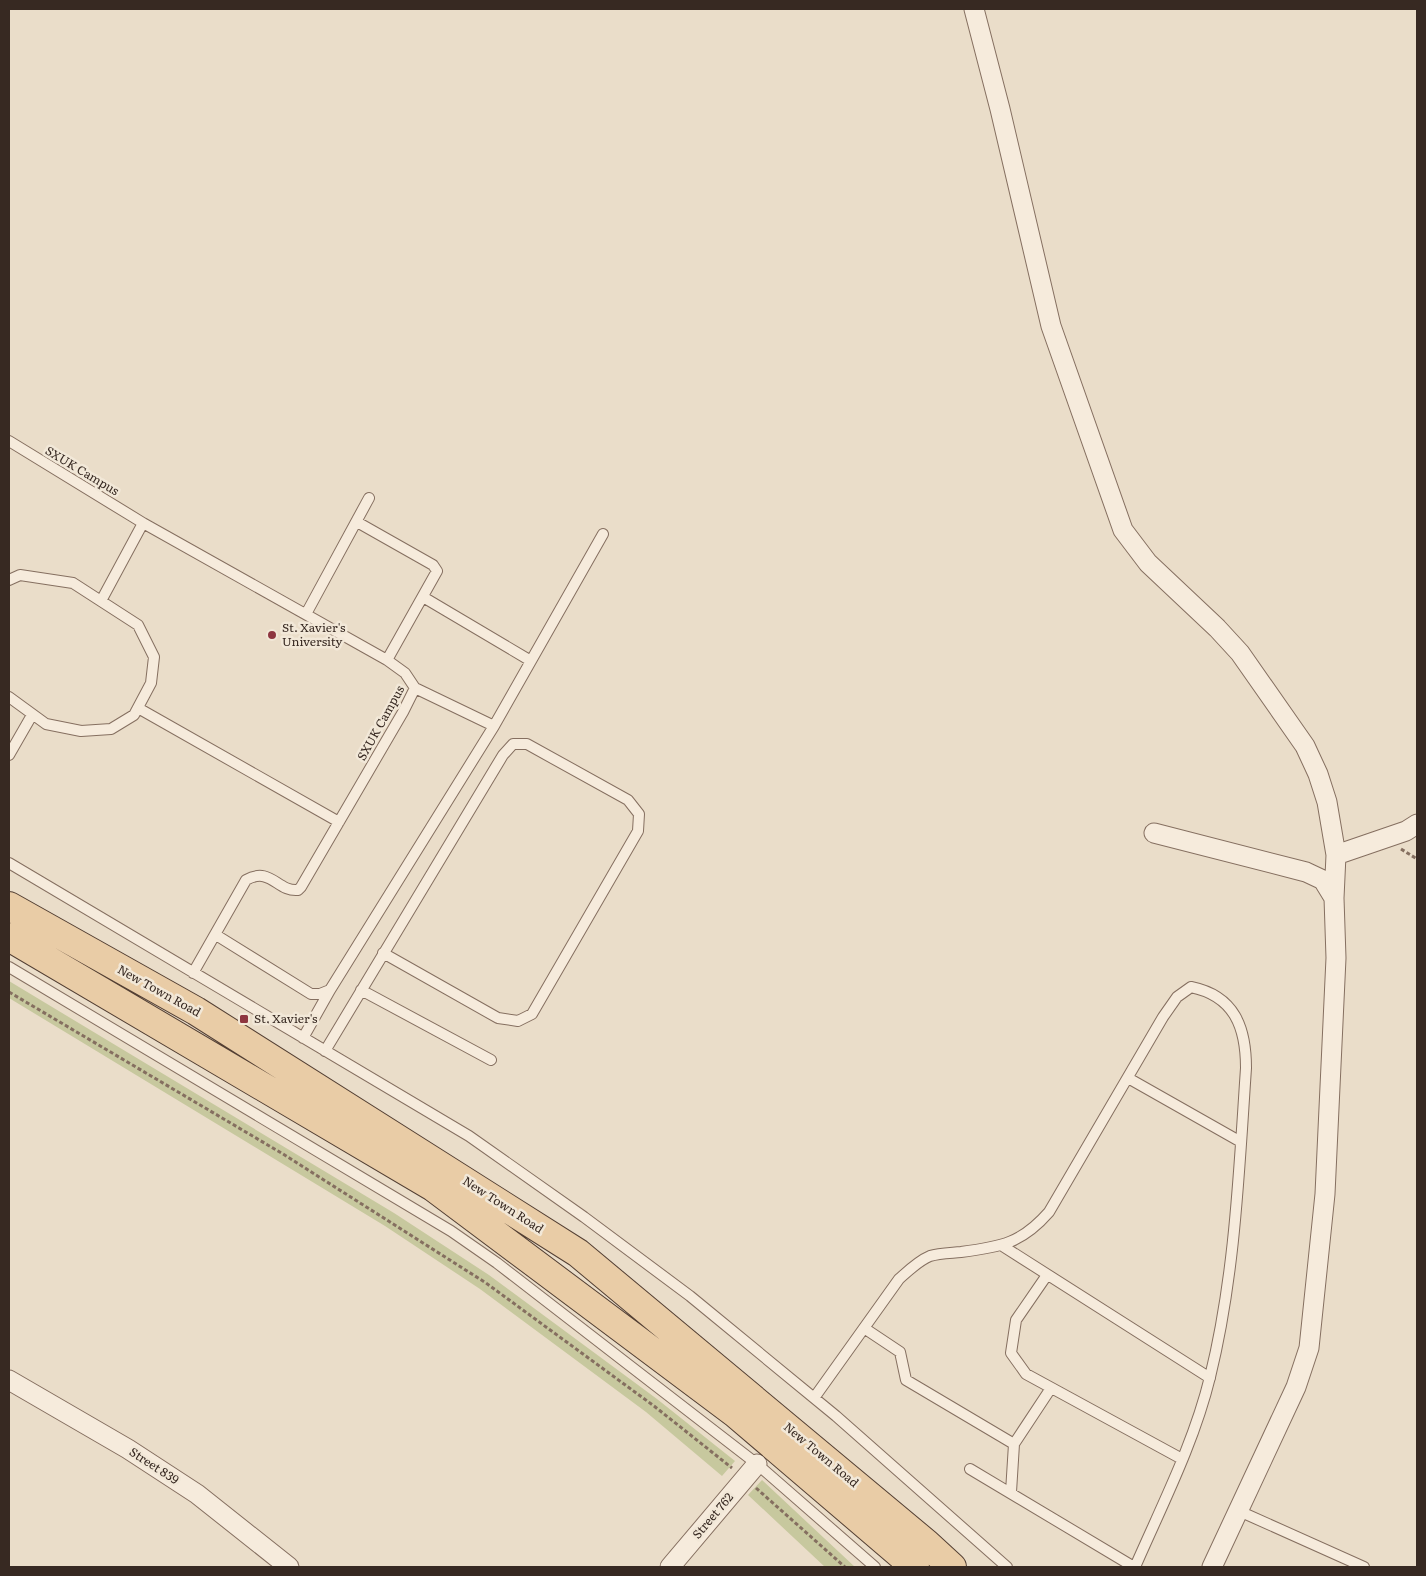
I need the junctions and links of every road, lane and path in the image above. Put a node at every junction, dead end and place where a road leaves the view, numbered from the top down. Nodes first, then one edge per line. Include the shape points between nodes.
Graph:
1 (974, 9) edge
2 (9, 441) edge
3 (369, 498) dead end
4 (143, 522) junction
5 (357, 522) junction
6 (603, 534) dead end
7 (9, 580) edge
8 (423, 597) junction
9 (101, 601) junction
10 (306, 614) junction
11 (387, 660) junction
12 (531, 661) junction
13 (415, 688) junction
14 (9, 697) edge
15 (138, 708) junction
16 (32, 715) junction
17 (494, 726) junction
18 (9, 755) edge
19 (339, 822) junction
20 (1417, 824) edge
21 (1154, 833) dead end
22 (1336, 855) junction
23 (9, 863) edge
24 (1334, 898) junction
25 (9, 906) edge
26 (216, 935) junction
27 (9, 937) edge
28 (383, 953) junction
29 (9, 967) edge
30 (193, 972) junction
31 (330, 990) junction
32 (361, 990) junction
33 (9, 992) edge
34 (303, 1038) junction
35 (325, 1051) junction
36 (491, 1060) dead end
37 (1128, 1078) junction
38 (1241, 1142) junction
39 (1001, 1245) junction
40 (1047, 1275) junction
41 (864, 1328) junction
42 (1210, 1378) junction
43 (9, 1380) edge
44 (1051, 1388) junction
45 (814, 1398) junction
46 (1014, 1444) junction
47 (1182, 1459) junction
48 (757, 1464) junction
49 (970, 1469) dead end
50 (744, 1479) junction
51 (1011, 1492) junction
52 (1240, 1511) junction
53 (289, 1567) edge
54 (670, 1567) edge
55 (845, 1567) edge
56 (875, 1567) edge
57 (915, 1567) edge
58 (952, 1567) edge
59 (1007, 1567) edge
60 (1134, 1567) edge
61 (1212, 1567) edge
62 (1364, 1567) edge

1 - 22 street via 1052,326 1123,530 1148,563 1240,653 1305,746 1327,802
2 - 4 lane, SXUK Campus
3 - 5 lane
4 - 9 lane
4 - 10 lane, SXUK Campus
5 - 8 lane via 437,568
5 - 10 lane
6 - 12 lane
7 - 9 lane via 20,575 73,583
8 - 11 lane
8 - 12 lane
9 - 15 lane via 138,625 154,657 150,684
10 - 11 lane, SXUK Campus
11 - 13 lane, SXUK Campus via 404,673
12 - 17 lane
13 - 17 lane
13 - 19 lane, SXUK Campus
14 - 16 lane
15 - 16 lane via 134,715 111,729 81,730 46,724
15 - 19 lane
16 - 18 lane
17 - 31 lane
19 - 26 lane, SXUK Campus via 298,890 292,891 256,874 243,885
20 - 22 street via 1406,831
21 - 24 street via 1306,872 1323,880
22 - 24 street
23 - 30 lane
24 - 52 street via 1336,958 1325,1194 1309,1348 1296,1388
25 - 58 main road, New Town Road via 196,1011 578,1253
26 - 30 lane
26 - 31 lane via 311,994
27 - 57 main road, New Town Road via 433,1187 736,1414
28 - 28 lane via 513,744 527,744 628,800 638,814 638,831 532,1014 518,1021 498,1018
28 - 32 lane
29 - 48 lane via 451,1231
30 - 34 lane
31 - 34 lane
32 - 35 lane
32 - 36 lane
33 - 50 path via 283,1154 486,1283 654,1406
34 - 35 lane
35 - 45 lane via 469,1136 584,1217 690,1296
37 - 38 lane
37 - 38 lane via 1177,997 1192,987 1209,990 1228,1006 1239,1021 1246,1045
37 - 39 lane via 1050,1212 1021,1238
38 - 42 lane via 1235,1220 1219,1338
39 - 40 lane
39 - 41 lane via 930,1256 915,1265 899,1279
40 - 42 lane
40 - 44 lane via 1016,1320 1011,1353 1026,1374
41 - 45 lane
41 - 46 lane via 900,1352 906,1380
42 - 47 lane
43 - 53 street, Street 839 via 189,1489
44 - 46 lane
44 - 47 lane
45 - 59 lane
46 - 51 lane
47 - 60 lane
48 - 50 street, Street 762
48 - 56 lane
49 - 51 lane
50 - 54 street, Street 762
50 - 55 path
51 - 60 lane
52 - 61 street
52 - 62 lane

